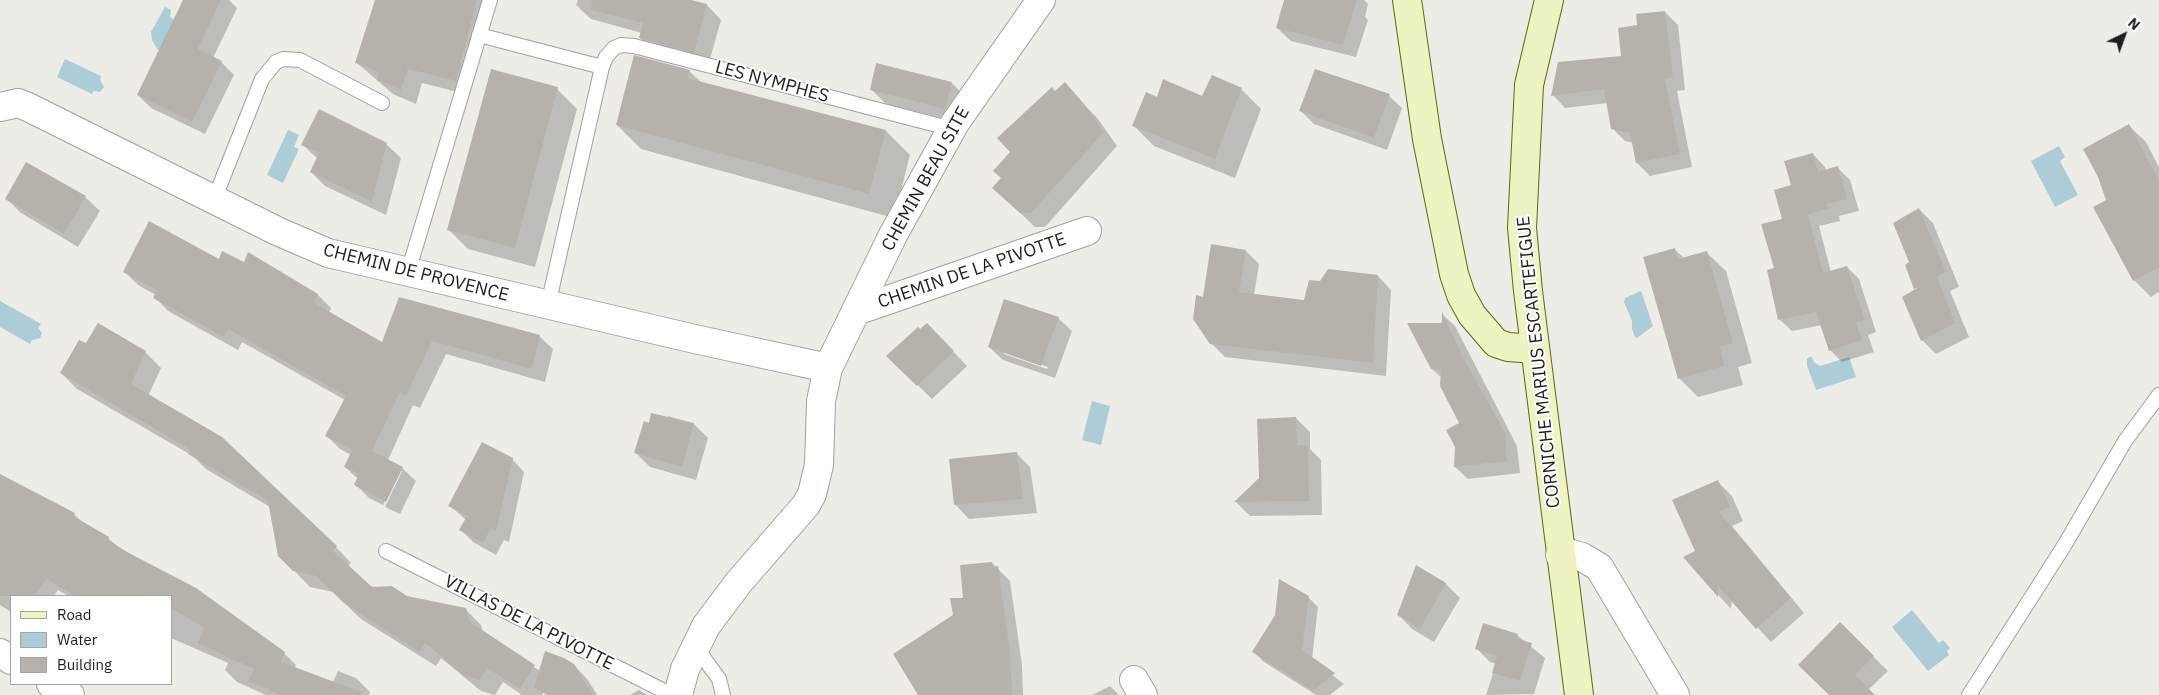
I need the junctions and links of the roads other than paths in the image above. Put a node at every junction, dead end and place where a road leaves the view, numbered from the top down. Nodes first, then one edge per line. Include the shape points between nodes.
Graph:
1 (490, 0) edge
2 (1041, 0) edge
3 (1407, 0) edge
4 (1549, 0) edge
5 (479, 35) junction
6 (602, 67) junction
7 (382, 103) dead end
8 (0, 107) edge
9 (952, 129) junction
10 (214, 200) junction
11 (1088, 231) dead end
12 (408, 272) junction
13 (548, 305) junction
14 (856, 311) junction
15 (1535, 349) junction
16 (828, 368) junction
17 (2159, 394) edge
18 (386, 551) dead end
19 (1560, 555) junction
20 (695, 646) junction
21 (53, 685) edge
22 (70, 695) edge
23 (672, 695) edge
24 (678, 695) edge
25 (723, 695) edge
26 (1579, 695) edge
27 (1675, 695) edge
28 (1969, 695) edge

1 - 5 lane
2 - 9 street, CHEMIN BEAU SITE
3 - 15 main road via 1427,139 1461,295 1472,315 1496,343
4 - 15 main road, CORNICHE MARIUS ESCARTEFIGUE via 1529,85 1524,155 1522,228
5 - 6 lane
5 - 12 lane
6 - 9 lane, LES NYMPHES via 614,48 634,46
6 - 13 lane, LES NYMPHES
7 - 10 lane via 300,60 276,62 262,79
8 - 10 street, CHEMIN DE PROVENCE via 18,104 28,107
9 - 14 street, CHEMIN BEAU SITE
10 - 12 street, CHEMIN DE PROVENCE via 321,251
11 - 14 street, CHEMIN DE LA PIVOTTE
12 - 13 street, CHEMIN DE PROVENCE
13 - 16 street, CHEMIN DE PROVENCE
14 - 16 street, CHEMIN BEAU SITE
15 - 19 main road, CORNICHE MARIUS ESCARTEFIGUE
16 - 20 street via 821,401 820,465 812,494 796,520 718,608
17 - 28 lane via 2125,441 2064,546
18 - 23 lane, VILLAS DE LA PIVOTTE
19 - 26 main road, CORNICHE MARIUS ESCARTEFIGUE
19 - 27 street via 1582,557 1598,567
20 - 24 street
20 - 25 lane via 719,679
21 - 22 street

